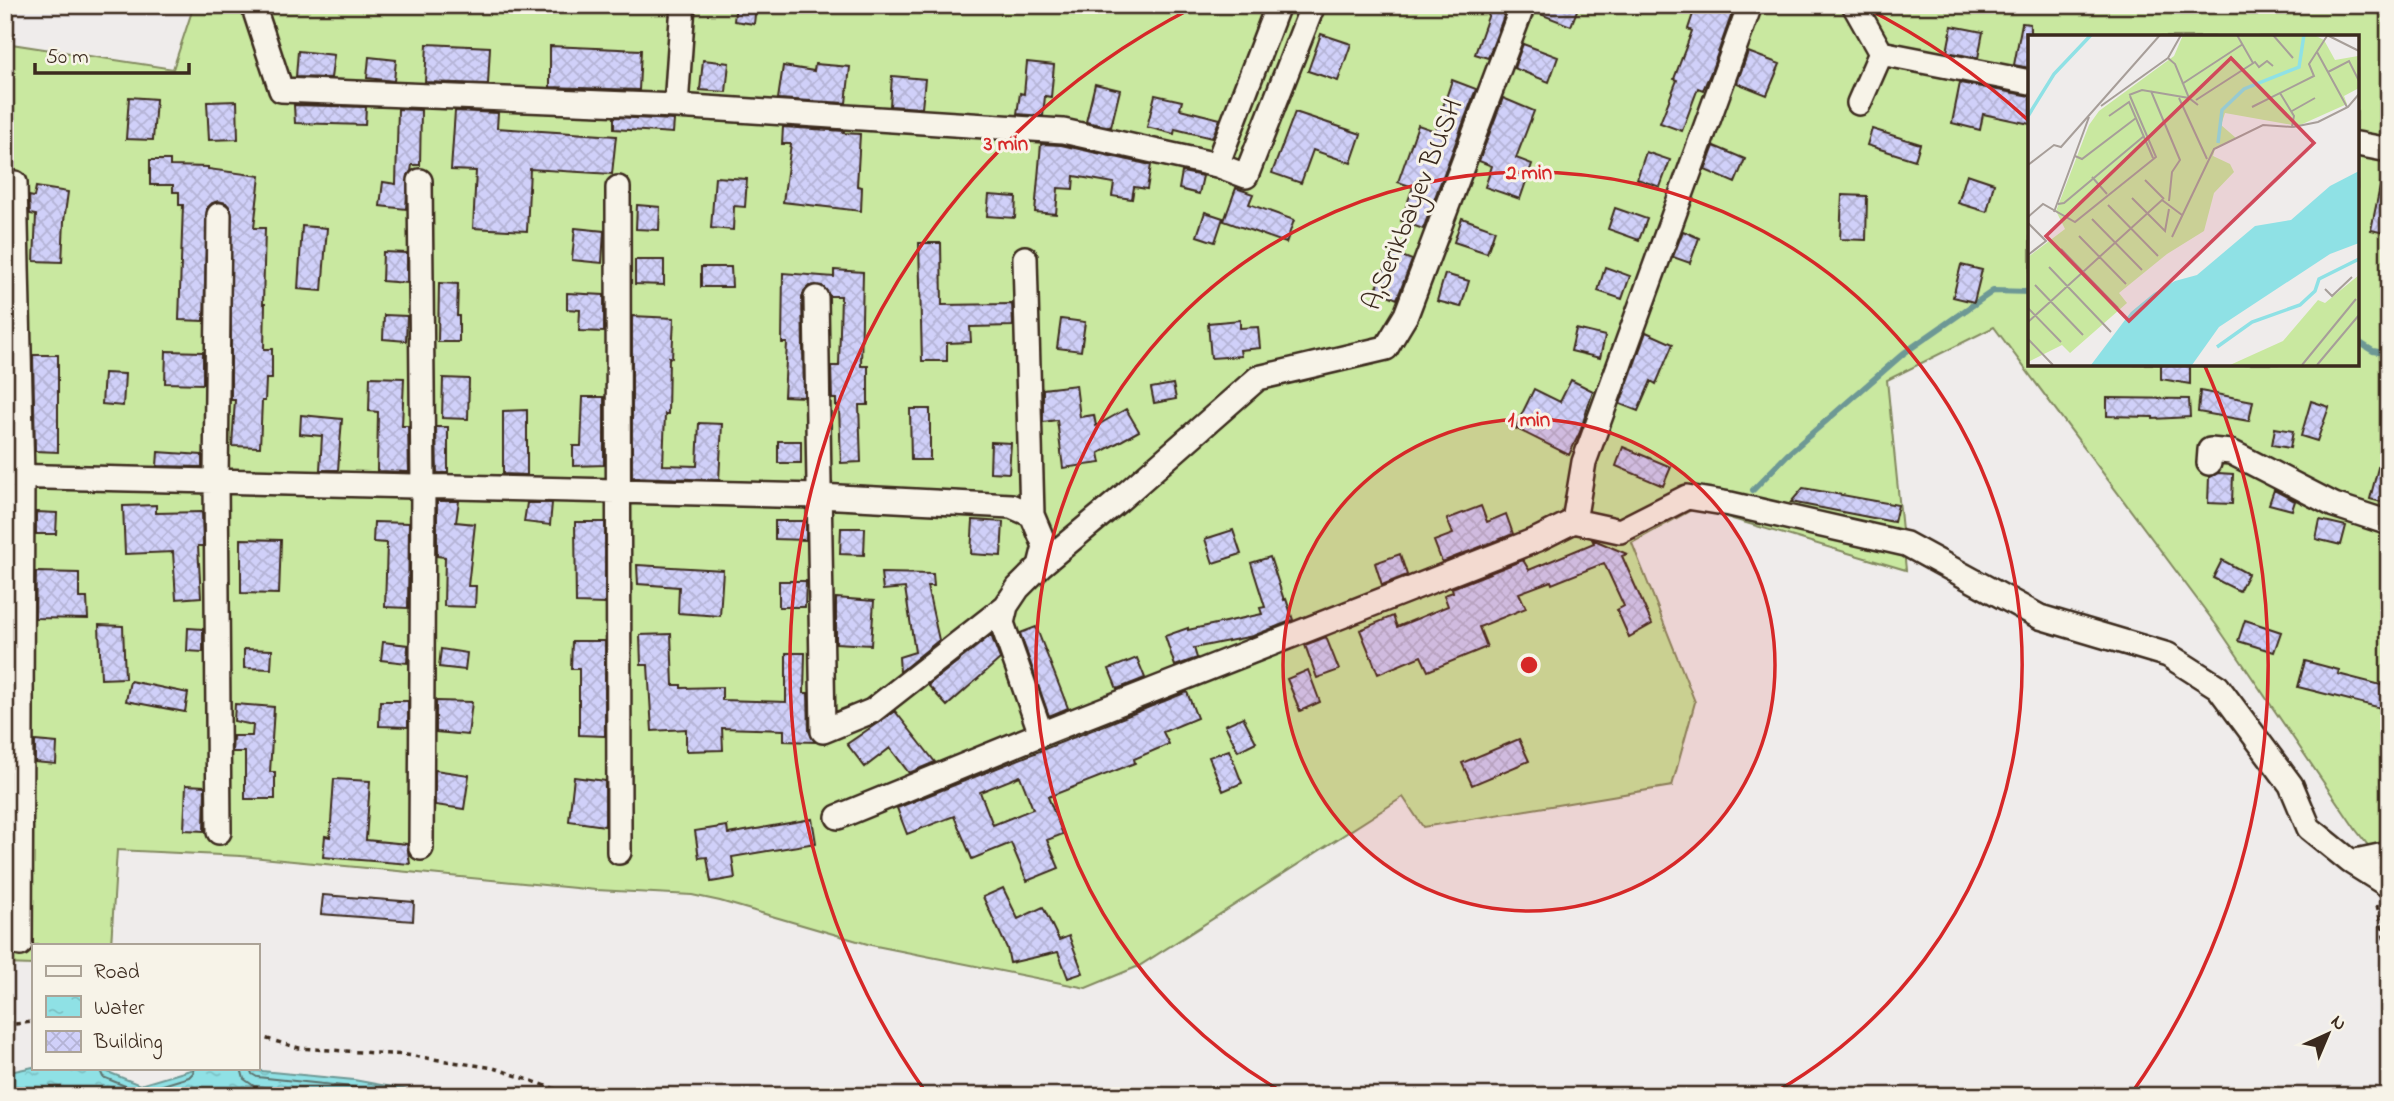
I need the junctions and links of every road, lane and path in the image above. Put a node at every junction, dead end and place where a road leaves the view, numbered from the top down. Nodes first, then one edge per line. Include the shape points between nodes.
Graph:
1 (253, 5) edge
2 (683, 5) edge
3 (1278, 5) edge
4 (1313, 5) edge
5 (1523, 5) edge
6 (1750, 5) edge
7 (1854, 5) edge
8 (1881, 53) junction
9 (2028, 82) edge
10 (1859, 103) dead end
11 (676, 106) junction
12 (2359, 144) edge
13 (2389, 150) edge
14 (1217, 165) junction
15 (420, 181) dead end
16 (15, 183) dead end
17 (618, 188) dead end
18 (219, 215) dead end
19 (1026, 258) dead end
20 (816, 298) dead end
21 (2209, 463) dead end
22 (13, 476) edge
23 (216, 480) junction
24 (423, 485) junction
25 (619, 490) junction
26 (819, 496) junction
27 (1032, 515) junction
28 (1574, 521) junction
29 (2389, 523) edge
30 (1040, 566) junction
31 (1006, 606) junction
32 (1041, 734) junction
33 (838, 817) dead end
34 (219, 832) dead end
35 (421, 848) dead end
36 (619, 852) dead end
37 (2389, 853) edge
38 (2351, 862) junction
39 (2380, 881) edge
40 (19, 944) dead end
41 (2389, 960) edge
42 (32, 1023) edge
43 (5, 1024) edge
44 (259, 1037) edge
45 (576, 1096) edge

1 - 11 street via 281,90
2 - 11 street
3 - 14 street
4 - 14 street via 1246,176
5 - 30 street, A,Serikbayev BUSH via 1406,315 1386,348 1258,378
6 - 28 street via 1584,462
7 - 8 street
8 - 9 street
8 - 10 street
11 - 14 street via 1063,131
12 - 13 street
15 - 24 street
16 - 22 street
17 - 25 street
18 - 23 street
19 - 27 street
20 - 26 street
21 - 29 street via 2210,450 2231,452 2334,505
22 - 23 street
22 - 40 street
23 - 24 street
23 - 34 street
24 - 25 street
24 - 35 street
25 - 26 street
25 - 36 street
26 - 27 street via 1011,506
26 - 31 street, A,Serikbayev BUSH via 823,731 872,711
27 - 30 street via 1045,546
28 - 32 street
28 - 38 street via 1620,531 1687,497 1730,504 1906,544 2040,617 2168,655 2218,687 2291,785 2309,828
30 - 31 street, A,Serikbayev BUSH
31 - 32 street via 1002,623
32 - 33 street
37 - 38 street
38 - 39 street
39 - 41 path
42 - 43 path
44 - 45 path via 299,1048 406,1055 494,1068

